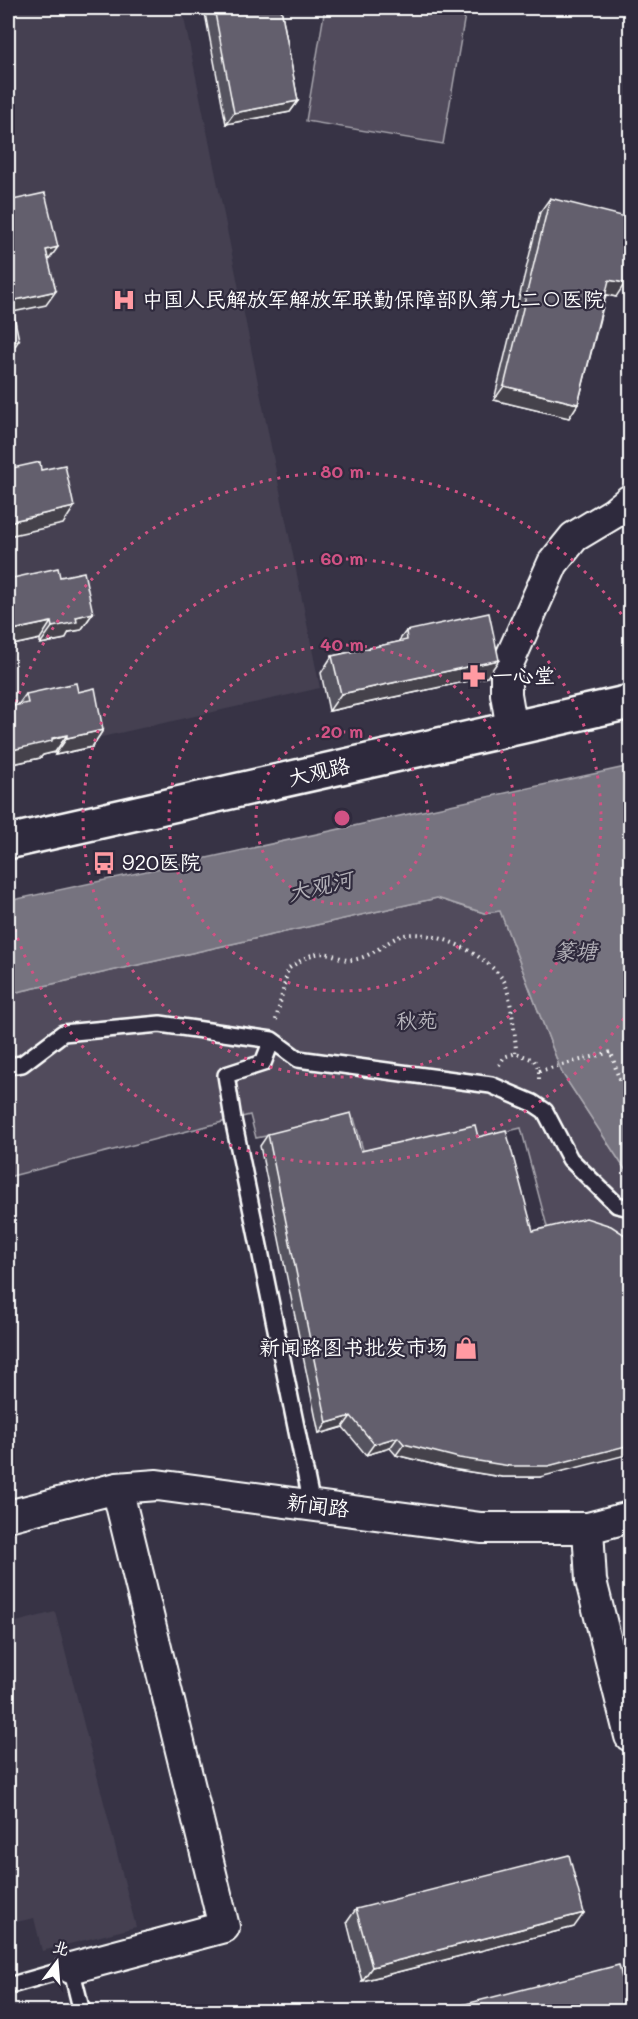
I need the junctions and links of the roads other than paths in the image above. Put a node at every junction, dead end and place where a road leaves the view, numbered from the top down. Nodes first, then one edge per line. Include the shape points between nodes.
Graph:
1 (630, 500) edge
2 (630, 702) edge
3 (512, 729) junction
4 (8, 842) edge
5 (272, 1040) junction
6 (8, 1065) edge
7 (630, 1208) edge
8 (117, 1488) junction
9 (312, 1505) junction
10 (8, 1516) edge
11 (630, 1516) edge
12 (588, 1528) junction
13 (630, 1736) edge
14 (71, 1968) junction
15 (8, 1986) edge
16 (82, 2012) edge

1 - 3 street via 574,537 554,563 506,668
2 - 3 main road, 大观路
3 - 4 main road, 大观路
5 - 6 lane via 160,1024 63,1033 22,1064
5 - 7 lane via 298,1059 491,1085 532,1103 545,1111 570,1159 617,1205
5 - 9 lane via 263,1063 226,1075
8 - 9 street, 新闻路 via 157,1485
8 - 10 street, 新闻路
8 - 14 street via 224,1927
9 - 12 street, 新闻路 via 481,1528
11 - 12 street, 新闻路
12 - 13 street via 591,1581
14 - 15 lane
14 - 16 lane

